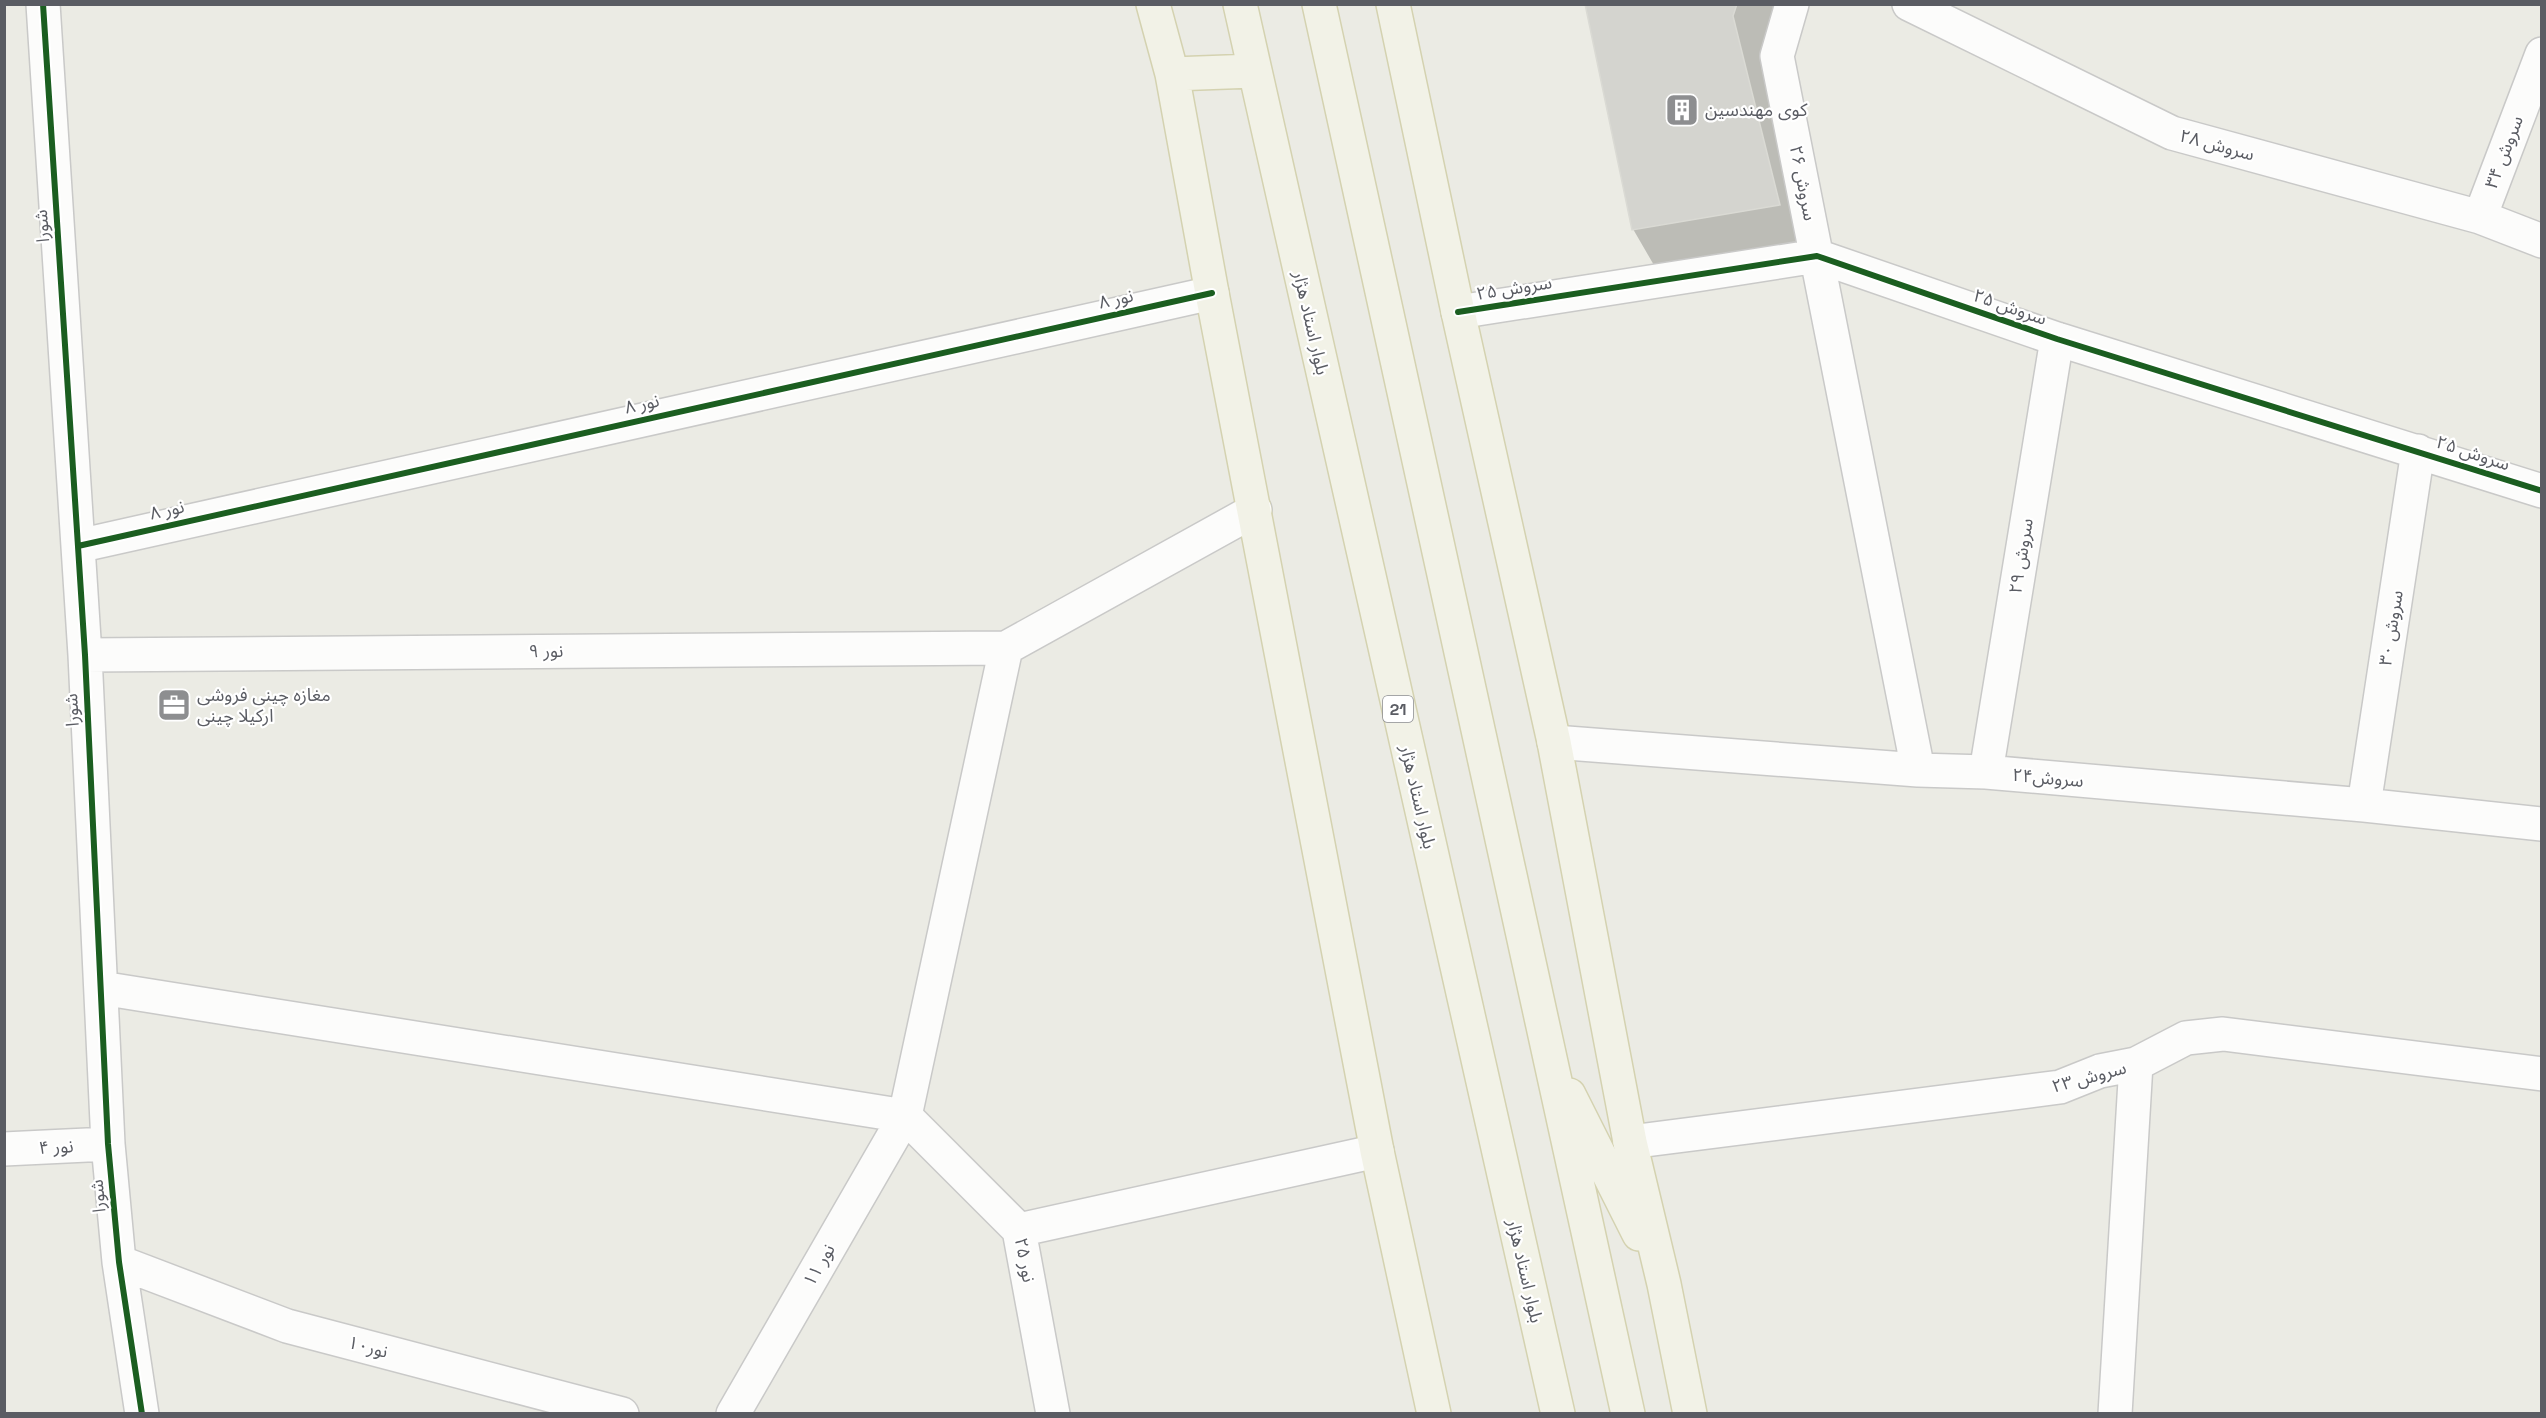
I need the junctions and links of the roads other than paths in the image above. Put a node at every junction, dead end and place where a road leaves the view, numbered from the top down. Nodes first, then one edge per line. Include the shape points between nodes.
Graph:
1 (43, 4) edge
2 (1153, 4) edge
3 (1240, 4) edge
4 (1319, 4) edge
5 (1393, 4) edge
6 (1792, 4) edge
7 (1909, 4) edge
8 (2541, 54) edge
9 (1254, 71) junction
10 (1172, 74) junction
11 (2480, 217) junction
12 (2541, 241) edge
13 (1817, 256) junction
14 (1212, 293) junction
15 (1458, 312) junction
16 (2057, 339) junction
17 (2418, 451) junction
18 (2541, 491) edge
19 (1256, 510) junction
20 (78, 546) junction
21 (1006, 648) junction
22 (85, 655) junction
23 (1554, 742) junction
24 (1918, 770) junction
25 (1986, 772) junction
26 (2364, 805) junction
27 (2541, 824) edge
28 (101, 988) junction
29 (1547, 1051) junction
30 (2136, 1064) junction
31 (2541, 1074) edge
32 (905, 1116) junction
33 (1630, 1142) junction
34 (108, 1144) junction
35 (4, 1149) edge
36 (1377, 1151) junction
37 (1019, 1230) junction
38 (119, 1262) junction
39 (1664, 1284) junction
40 (140, 1412) edge
41 (622, 1413) edge
42 (733, 1413) edge
43 (1053, 1413) edge
44 (1434, 1413) edge
45 (1558, 1413) edge
46 (1628, 1413) edge
47 (1690, 1413) edge
48 (2115, 1413) edge

1 - 20 street, شورا
2 - 10 main road
3 - 9 main road, بلوار استاد هژار / 21
4 - 29 main road
5 - 15 main road
6 - 13 street, سروش ۲۶ via 1777,56
7 - 11 street, سروش ۲۸ via 2172,133
8 - 11 street, سروش ۳۴
9 - 10 main road
9 - 45 main road, بلوار استاد هژار / 21
10 - 14 main road
11 - 12 street, سروش ۲۸
13 - 15 street, سروش ۲۵
13 - 16 street, سروش ۲۵
13 - 24 street, سروش ۲۶
14 - 19 main road
14 - 20 street, نور ۸
15 - 23 main road
16 - 17 street, سروش ۲۵
16 - 25 street, سروش ۲۹
17 - 18 street, سروش ۲۵
17 - 26 street, سروش ۳۰
19 - 21 street
19 - 36 main road
20 - 22 street, شورا
21 - 22 street, نور ۹
21 - 32 street, نور ۱۱
22 - 28 street, شورا
23 - 24 street, سروش۲۴
23 - 33 main road
24 - 25 street, سروش۲۴
25 - 26 street, سروش۲۴
26 - 27 street, سروش۲۴
28 - 32 street
28 - 34 street, شورا
29 - 39 main road
29 - 46 main road
30 - 31 street, سروش ۲۳ via 2186,1038 2223,1034
30 - 33 street, سروش ۲۳ via 2100,1071 2060,1087
30 - 48 street
32 - 37 street, نور ۲۵
32 - 42 street, نور ۱۱
33 - 39 main road
34 - 35 street, نور ۴
34 - 38 street, شورا
36 - 37 street
36 - 44 main road
37 - 43 street, نور ۲۵
38 - 40 street, شورا
38 - 41 street, نور۱۰ via 287,1326
39 - 47 main road

